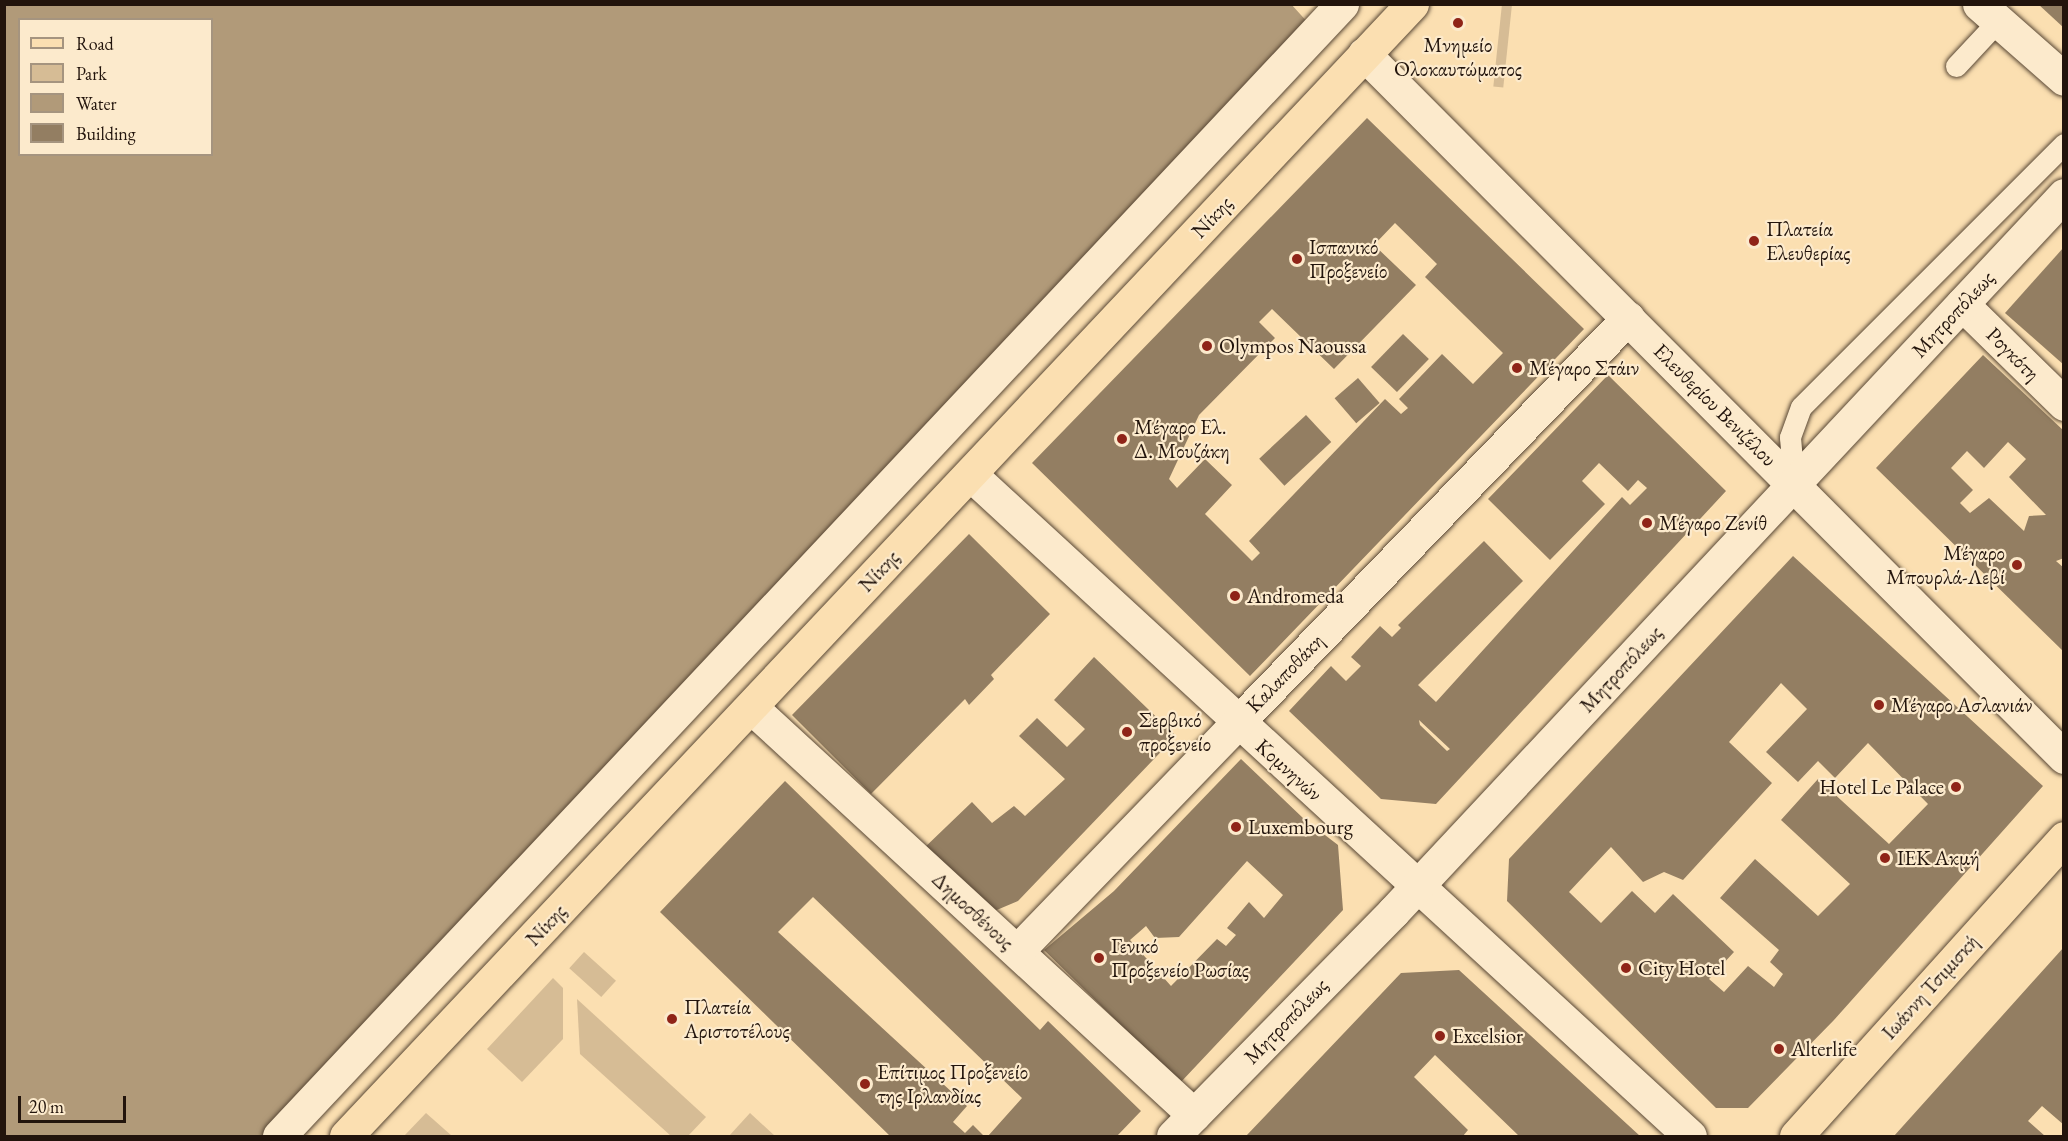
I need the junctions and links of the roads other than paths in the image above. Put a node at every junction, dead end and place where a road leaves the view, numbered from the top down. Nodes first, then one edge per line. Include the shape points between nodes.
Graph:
1 (1342, 4) edge
2 (1412, 4) edge
3 (1988, 13) edge
4 (1364, 54) junction
5 (1956, 66) dead end
6 (2064, 79) edge
7 (2064, 144) edge
8 (2064, 195) edge
9 (1962, 304) junction
10 (1628, 318) junction
11 (2064, 404) edge
12 (970, 474) junction
13 (1794, 484) junction
14 (750, 707) junction
15 (1237, 723) junction
16 (2064, 757) edge
17 (2064, 838) edge
18 (1417, 886) junction
19 (1017, 951) junction
20 (1183, 1126) edge
21 (279, 1137) edge
22 (346, 1137) edge
23 (1690, 1137) edge
24 (1796, 1137) edge

1 - 21 street
2 - 4 main road, Νίκης
3 - 5 lane
3 - 6 street
4 - 10 street, Ελευθερίου Βενιζέλου
4 - 12 main road, Νίκης
7 - 13 lane via 1801,407 1790,437
8 - 9 street, Μητροπόλεως
9 - 11 street, Ρογκότη
9 - 13 street, Μητροπόλεως
10 - 13 street, Ελευθερίου Βενιζέλου
10 - 15 street, Καλαποθάκη
12 - 14 main road, Νίκης
12 - 15 street, Κομνηνών
13 - 16 street, Ελευθερίου Βενιζέλου
13 - 18 street, Μητροπόλεως
14 - 19 street, Δημοσθένους
14 - 22 main road, Νίκης
15 - 18 street, Κομνηνών
15 - 19 street, Καλαποθάκη
17 - 24 main road, Ιωάννη Τσιμισκή
18 - 20 street, Μητροπόλεως
18 - 23 street, Κομνηνών
19 - 20 street, Δημοσθένους

